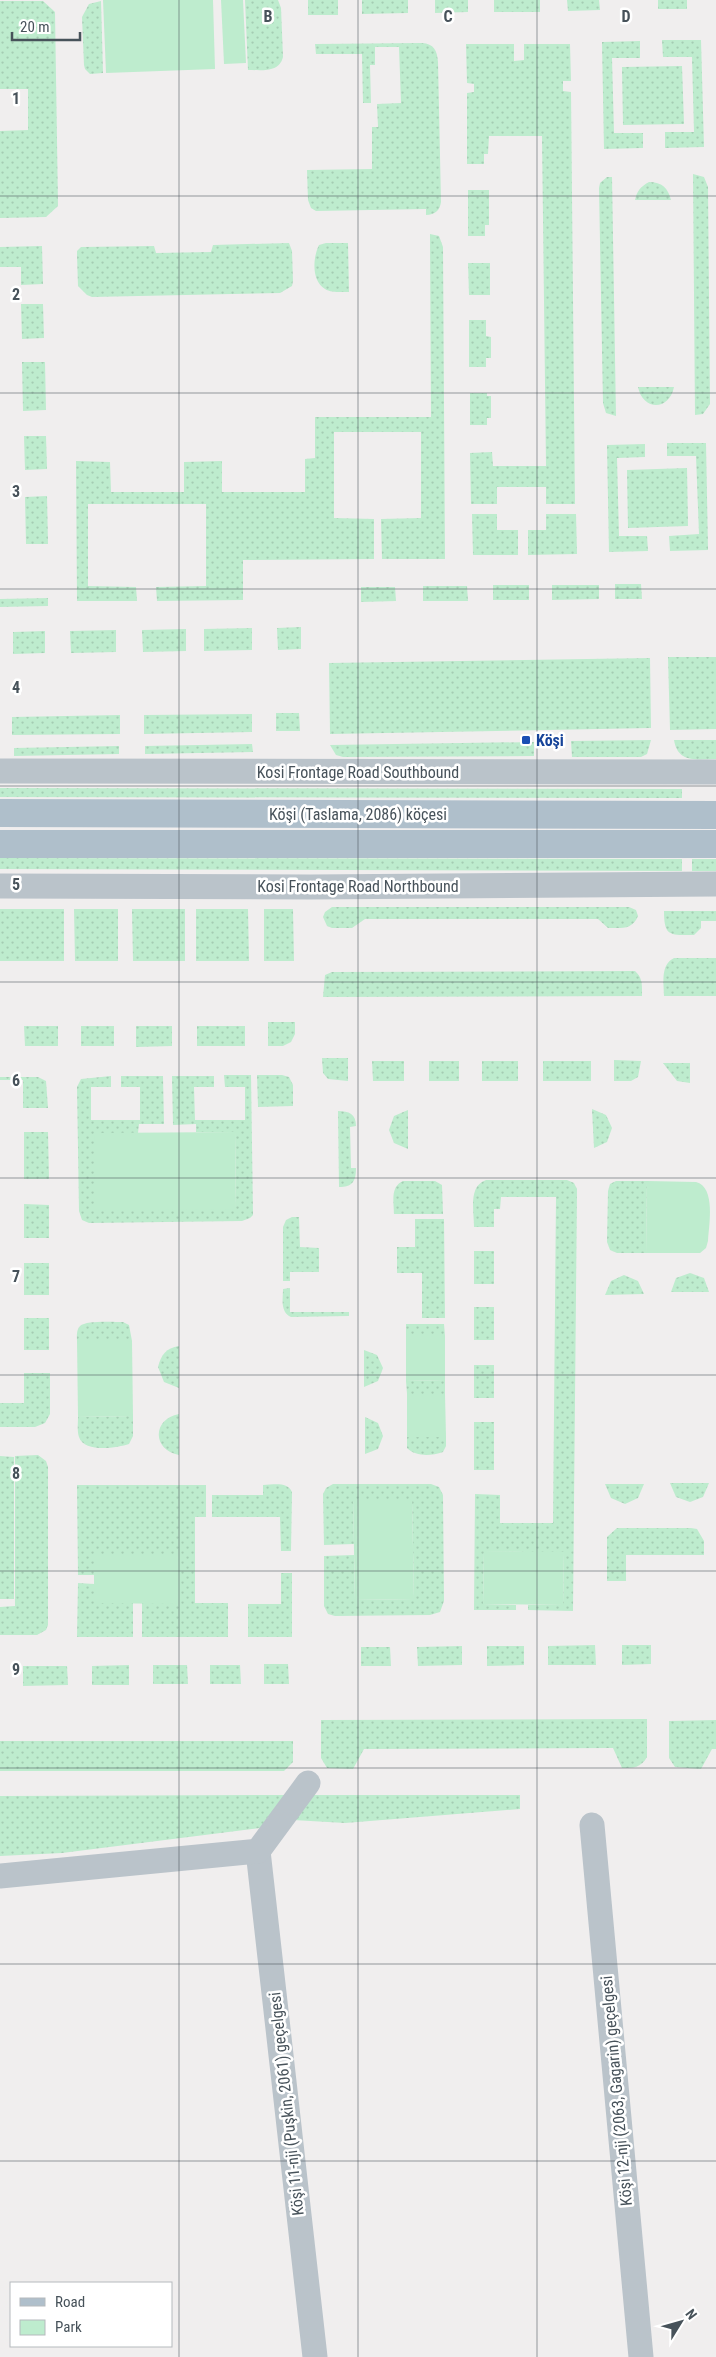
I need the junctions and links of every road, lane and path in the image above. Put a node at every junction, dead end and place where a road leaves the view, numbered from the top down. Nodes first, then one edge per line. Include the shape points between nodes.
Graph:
1 (0, 771) edge
2 (716, 772) edge
3 (0, 813) edge
4 (716, 815) edge
5 (0, 844) edge
6 (716, 844) edge
7 (716, 884) edge
8 (0, 886) edge
9 (308, 1783) dead end
10 (592, 1825) dead end
11 (258, 1851) junction
12 (0, 1876) edge
13 (315, 2357) edge
14 (641, 2357) edge

1 - 2 street, Kosi Frontage Road Southbound
3 - 4 main road, Köşi (Taslama, 2086) köçesi
5 - 6 main road, Köşi (Taslama, 2086) köçesi
7 - 8 street, Kosi Frontage Road Northbound
9 - 11 street
10 - 14 street, Köşi 12-nji (2063, Gagarin) geçelgesi
11 - 12 street
11 - 13 street, Köşi 11-nji (Puşkin, 2061) geçelgesi

